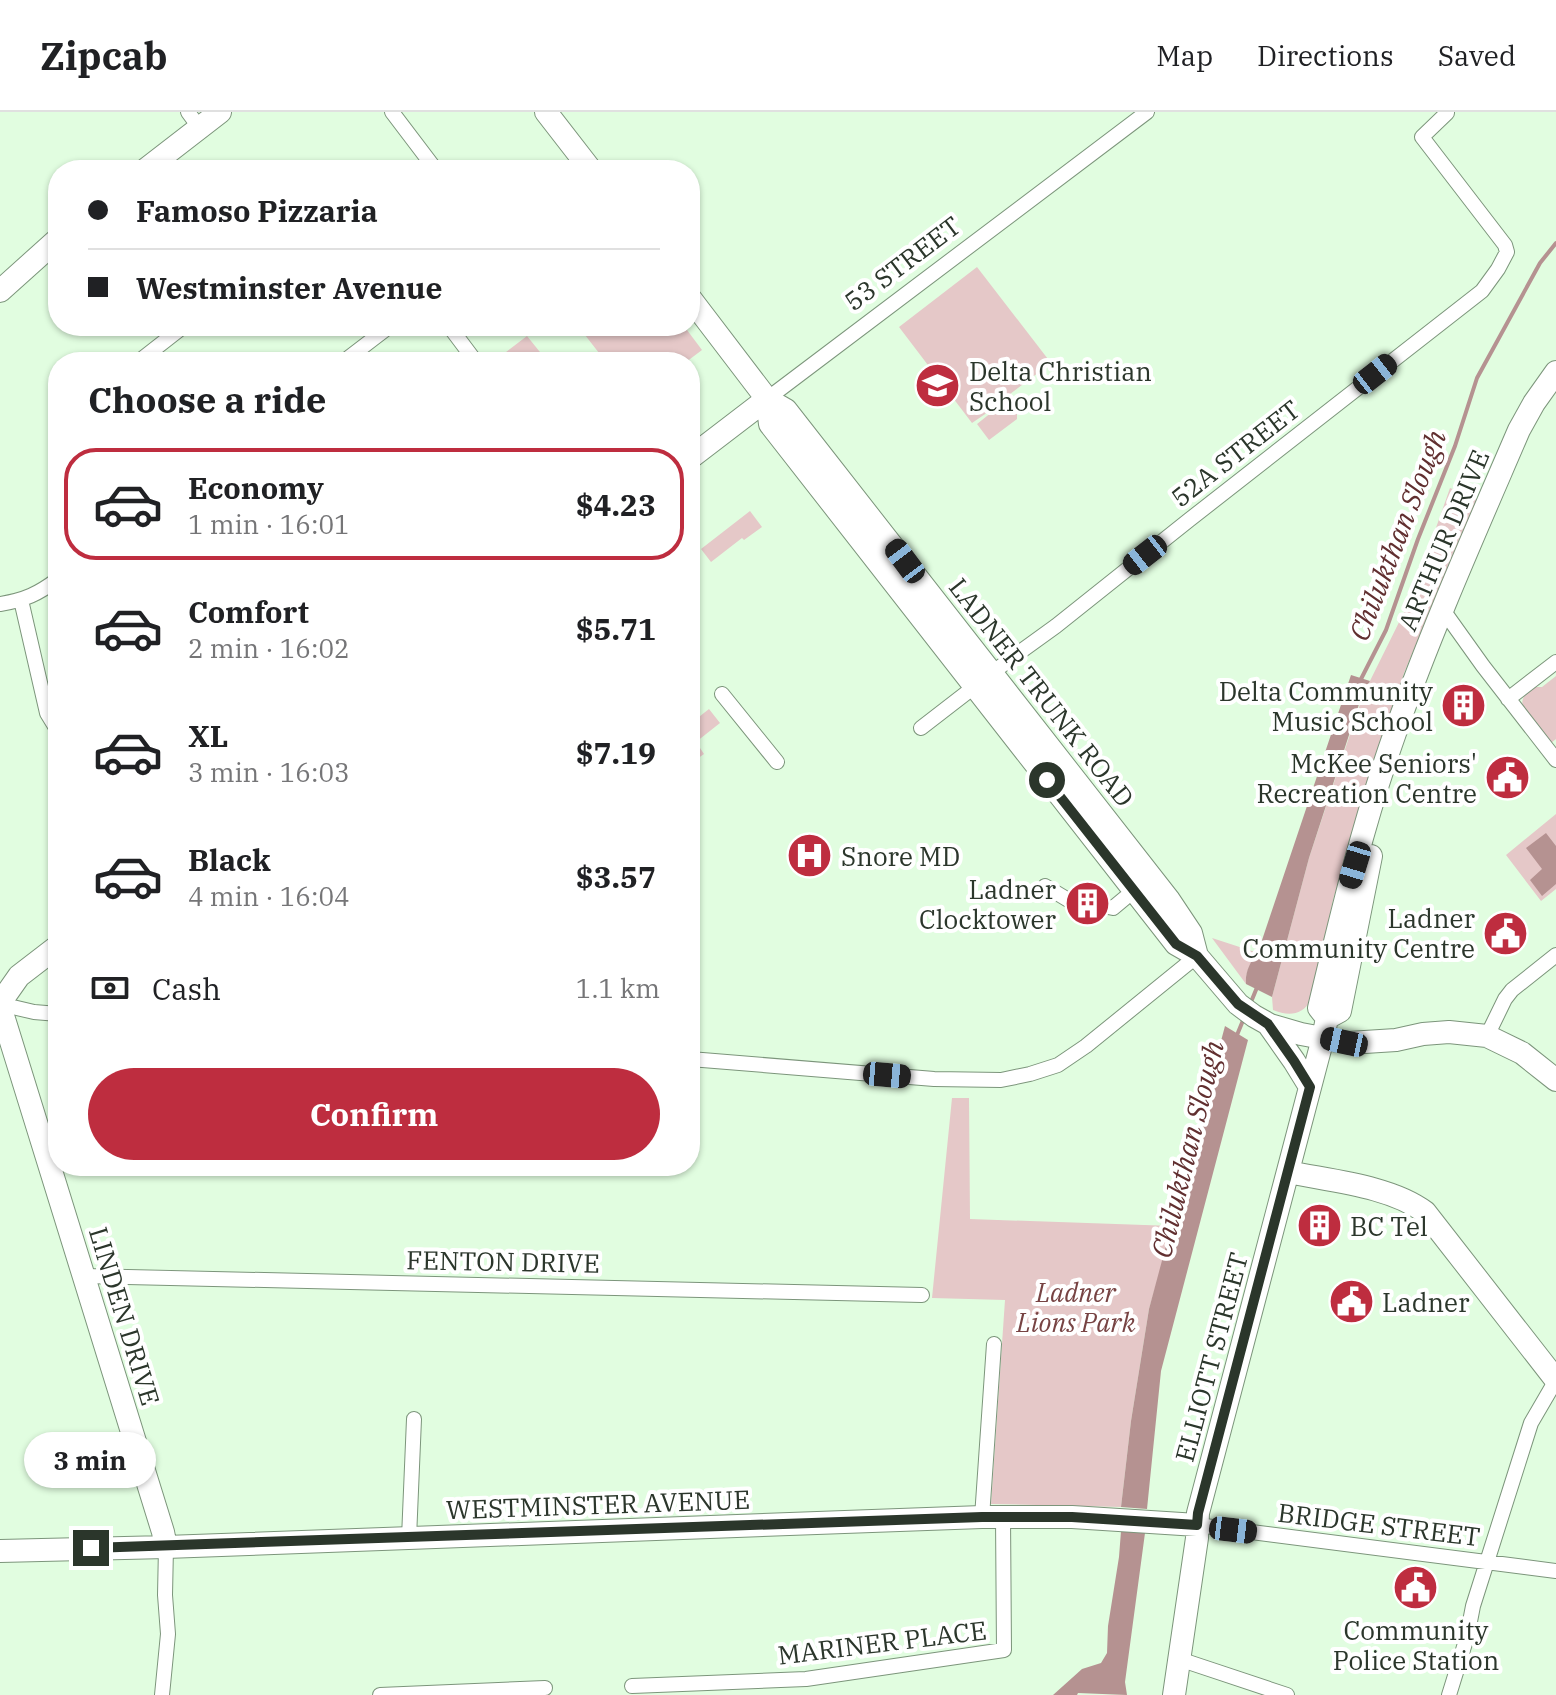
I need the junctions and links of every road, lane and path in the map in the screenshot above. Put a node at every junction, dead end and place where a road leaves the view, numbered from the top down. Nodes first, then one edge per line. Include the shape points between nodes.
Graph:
1 (220, 112) edge
2 (392, 112) edge
3 (546, 112) edge
4 (1147, 112) edge
5 (1447, 113) edge
6 (194, 120) edge
7 (155, 160) edge
8 (428, 160) edge
9 (583, 160) edge
10 (48, 248) edge
11 (0, 291) edge
12 (700, 311) edge
13 (171, 336) edge
14 (373, 336) edge
15 (151, 352) edge
16 (355, 352) edge
17 (1556, 372) edge
18 (767, 399) junction
19 (700, 450) edge
20 (48, 587) edge
21 (21, 600) junction
22 (0, 604) edge
23 (1443, 610) junction
24 (1556, 662) edge
25 (983, 680) junction
26 (722, 694) dead end
27 (1508, 699) junction
28 (48, 715) edge
29 (921, 728) dead end
30 (1556, 760) edge
31 (777, 762) dead end
32 (1045, 886) dead end
33 (1125, 898) dead end
34 (48, 954) edge
35 (1556, 955) edge
36 (1197, 956) junction
37 (0, 1005) edge
38 (48, 1013) edge
39 (1268, 1024) junction
40 (1325, 1028) junction
41 (1487, 1036) junction
42 (700, 1060) edge
43 (1556, 1080) edge
44 (1310, 1087) junction
45 (48, 1160) edge
46 (1288, 1172) junction
47 (53, 1176) edge
48 (84, 1276) junction
49 (922, 1295) dead end
50 (994, 1344) dead end
51 (1556, 1380) edge
52 (414, 1419) dead end
53 (993, 1517) junction
54 (1197, 1525) junction
55 (409, 1538) junction
56 (166, 1547) junction
57 (0, 1551) edge
58 (1487, 1561) junction
59 (1556, 1571) edge
60 (1179, 1659) junction
61 (632, 1686) dead end
62 (545, 1688) dead end
63 (162, 1695) edge
64 (380, 1695) edge
65 (1174, 1695) edge
66 (1287, 1695) edge
67 (1449, 1695) edge

1 - 6 street
2 - 8 street
3 - 9 street
4 - 18 street, 53 STREET
5 - 25 street, 52A STREET via 1422,137 1507,252 1482,291
6 - 7 street
10 - 11 street
12 - 18 street, LADNER TRUNK ROAD
13 - 15 street
14 - 16 street
17 - 23 street, ARTHUR DRIVE via 1519,430
18 - 19 street, 53 STREET
18 - 25 street, LADNER TRUNK ROAD via 786,410
20 - 21 street
21 - 22 street
21 - 28 street
23 - 27 street
23 - 40 street, ARTHUR DRIVE via 1393,737 1340,1011
24 - 27 street
25 - 29 street, 52A STREET
25 - 36 street, LADNER TRUNK ROAD via 1169,900 1191,933
26 - 31 street
27 - 30 street
32 - 33 street via 1070,901 1113,908
34 - 37 street via 19,976
35 - 41 street via 1512,990
36 - 39 street, LADNER TRUNK ROAD via 1238,1004
36 - 42 street via 1086,1046 1058,1065 1030,1074 1001,1080 934,1079
37 - 38 street
37 - 45 street, LINDEN DRIVE
39 - 40 street, LADNER TRUNK ROAD via 1289,1031
39 - 44 street
40 - 41 street, LADNER TRUNK ROAD via 1356,1044 1449,1032
40 - 44 street, ELLIOTT STREET
41 - 43 street via 1522,1053
44 - 46 street, ELLIOTT STREET
46 - 51 street via 1390,1193 1425,1212
46 - 54 street, ELLIOTT STREET
47 - 48 street, LINDEN DRIVE
48 - 49 street, FENTON DRIVE
48 - 56 street, LINDEN DRIVE
50 - 53 street
51 - 58 street via 1531,1423
52 - 55 street
53 - 54 street, WESTMINSTER AVENUE
53 - 55 street, WESTMINSTER AVENUE
53 - 61 street, MARINER PLACE via 1004,1650 806,1679
54 - 58 street, BRIDGE STREET
54 - 60 street, ELLIOTT STREET
55 - 56 street, WESTMINSTER AVENUE
56 - 57 street, WESTMINSTER AVENUE
56 - 63 street, LINDEN DRIVE via 168,1634
58 - 59 street, BRIDGE STREET
58 - 67 street
60 - 65 street, ELLIOTT STREET
60 - 66 street
62 - 64 street

